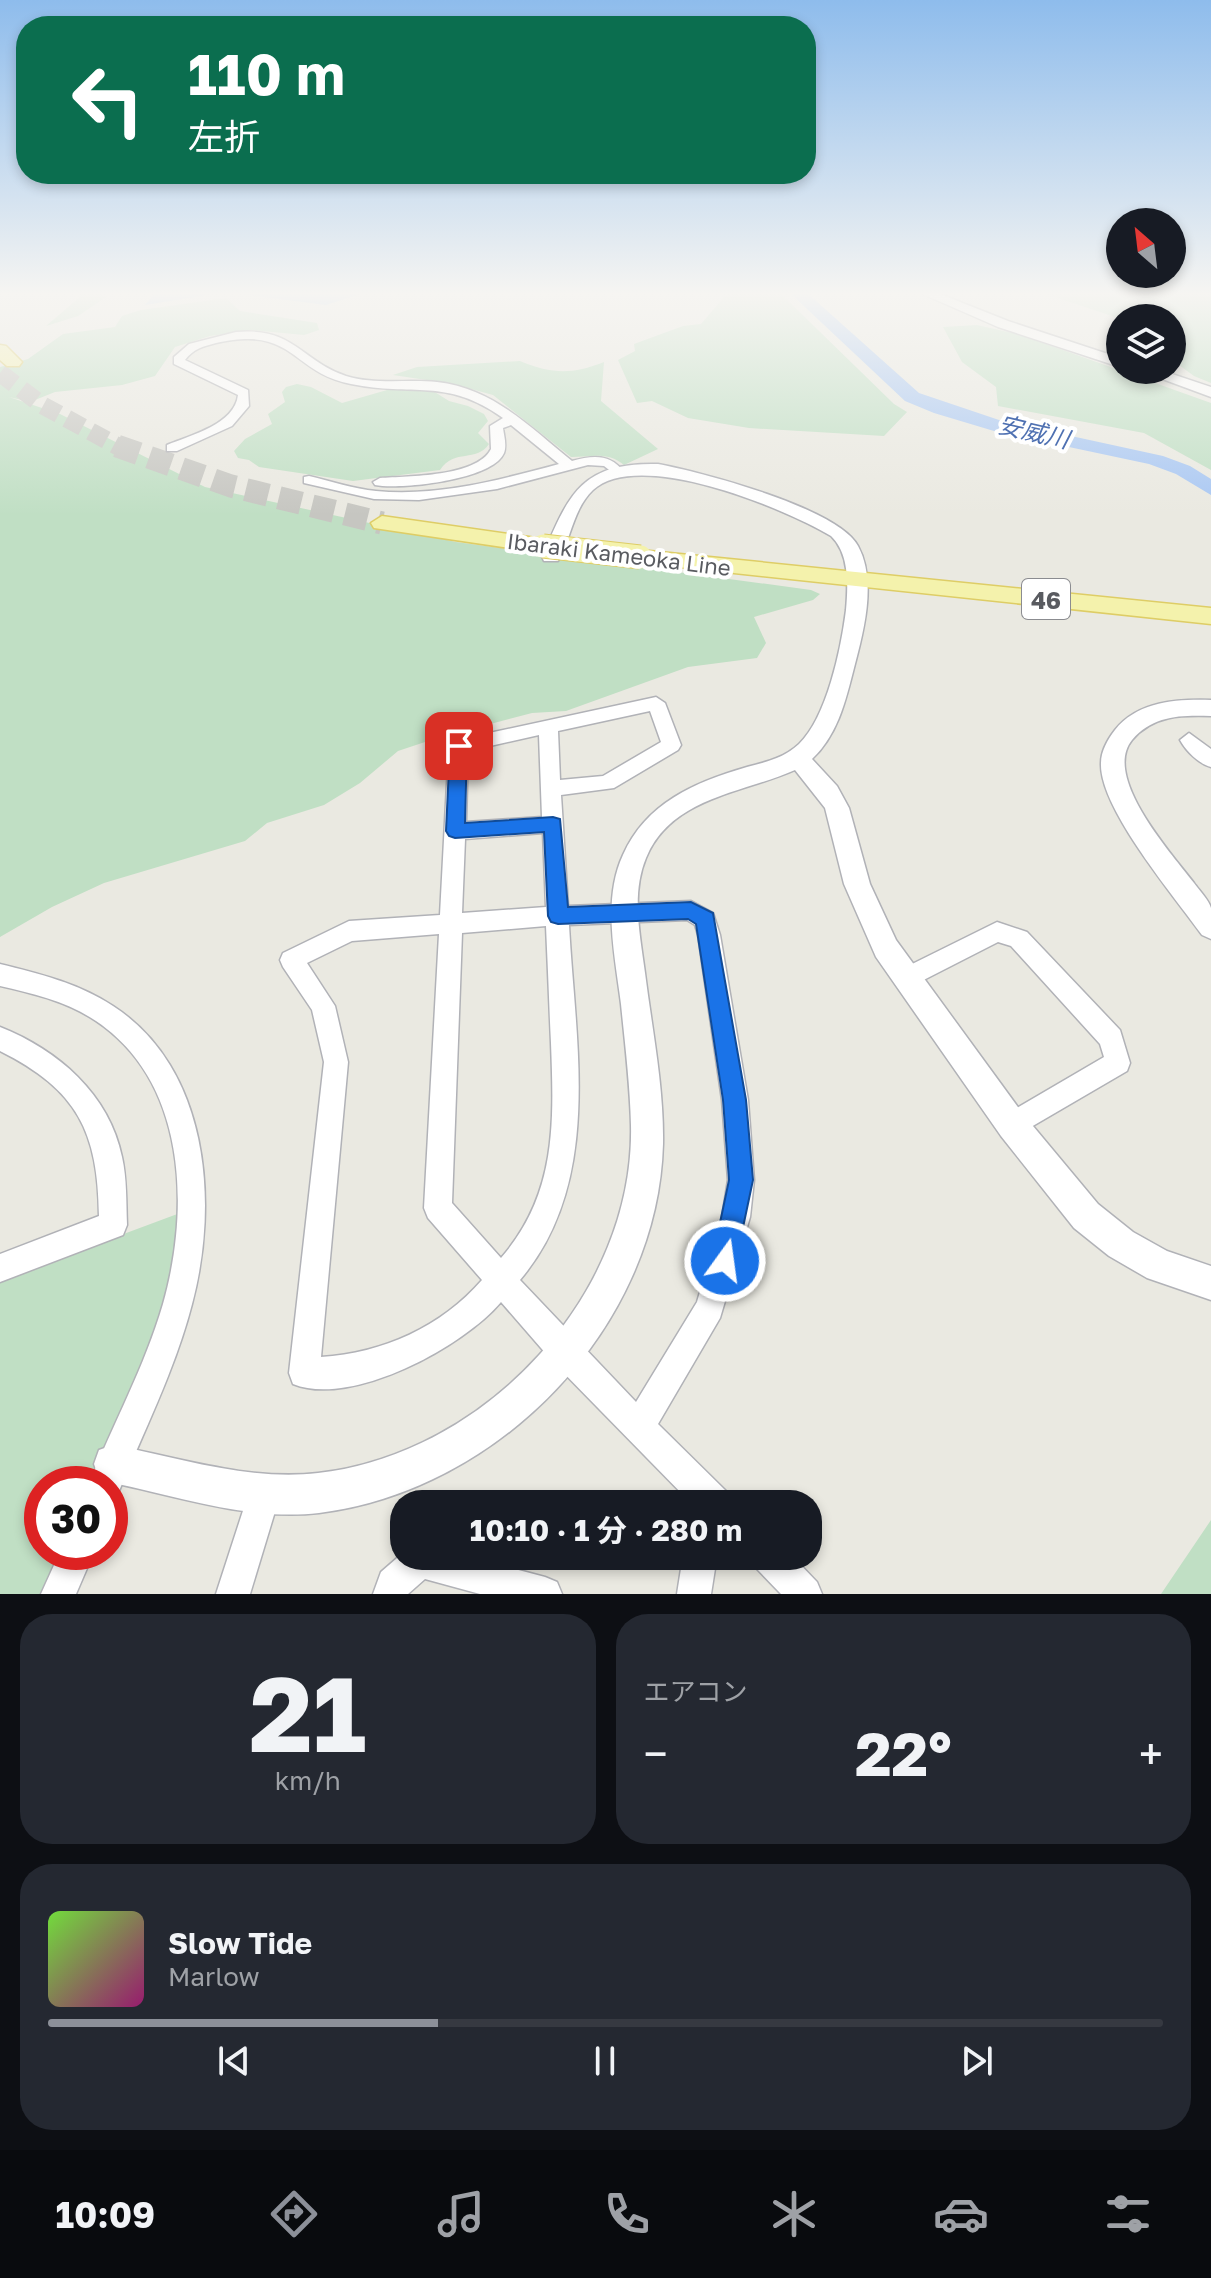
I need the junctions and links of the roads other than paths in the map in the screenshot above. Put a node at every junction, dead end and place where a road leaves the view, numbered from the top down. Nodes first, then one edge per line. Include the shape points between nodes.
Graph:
1 (189, 366) edge
2 (321, 366) edge
3 (1186, 383) edge
4 (1211, 392) edge
5 (511, 420) junction
6 (172, 448) dead end
7 (570, 466) junction
8 (617, 472) junction
9 (309, 480) dead end
10 (380, 482) dead end
11 (386, 517) tunnel mouth
12 (548, 547) junction
13 (863, 573) junction
14 (1211, 616) edge
15 (1211, 708) edge
16 (548, 726) junction
17 (1189, 740) dead end
18 (798, 758) junction
19 (1211, 760) edge
20 (551, 788) junction
21 (553, 824) junction
22 (455, 831) junction
23 (624, 913) junction
24 (558, 916) junction
25 (452, 923) junction
26 (1211, 927) edge
27 (0, 975) edge
28 (906, 978) junction
29 (0, 1039) edge
30 (1012, 1125) junction
31 (0, 1268) edge
32 (501, 1283) junction
33 (1211, 1283) edge
34 (565, 1352) junction
35 (639, 1426) junction
36 (113, 1466) edge
37 (128, 1477) edge
38 (701, 1490) edge
39 (264, 1495) junction
40 (69, 1570) edge
41 (698, 1570) edge
42 (782, 1570) edge
43 (58, 1594) edge
44 (233, 1594) edge
45 (390, 1594) edge
46 (543, 1594) edge
47 (694, 1594) edge
48 (805, 1594) edge

1 - 6 street via 244,393 243,406 227,423
2 - 5 street via 338,378 361,383 458,389
3 - 4 street
5 - 7 street
5 - 10 street via 497,426 499,446 482,466
7 - 8 street via 599,460
7 - 9 street via 497,485 419,496 374,495
8 - 12 street via 583,490
8 - 13 street via 658,469 814,519 842,536
11 - 12 main road, Ibaraki Kameoka Line / 46
12 - 13 main road, Ibaraki Kameoka Line / 46, bridge
13 - 14 main road, Ibaraki Kameoka Line / 46
13 - 18 street via 834,709
15 - 26 street via 1167,709 1135,723 1122,735 1112,767 1126,804
16 - 20 street
16 - 20 street via 656,703 671,745 607,783
16 - 22 street via 459,746
17 - 19 street
18 - 23 street via 696,795 659,820 635,853
18 - 28 street via 837,808 857,884
20 - 21 street
21 - 22 street
21 - 24 street
22 - 25 street
23 - 24 street
23 - 34 street via 646,1103 642,1198 628,1247 603,1299
23 - 35 street via 691,910 705,920 735,1100 741,1180 710,1308
24 - 25 street
24 - 32 street via 566,1149 534,1233
25 - 32 street via 438,1208
25 - 32 street via 349,931 291,960 323,1006 336,1062 304,1373 369,1369 401,1355 454,1325
27 - 36 street via 50,985 128,1032 165,1079 182,1115 194,1199 187,1258 153,1374
28 - 30 street
28 - 30 street via 997,932 1019,939 1111,1038 1118,1063
29 - 31 street via 70,1086 93,1116 107,1146 113,1225
30 - 33 street via 1086,1216 1121,1244 1159,1266
32 - 34 street
34 - 35 street
34 - 39 street via 485,1429 435,1457 370,1483 324,1493
35 - 38 street
37 - 39 street
39 - 44 street
40 - 43 street
41 - 47 street
42 - 48 street
45 - 46 street via 393,1584 420,1561

